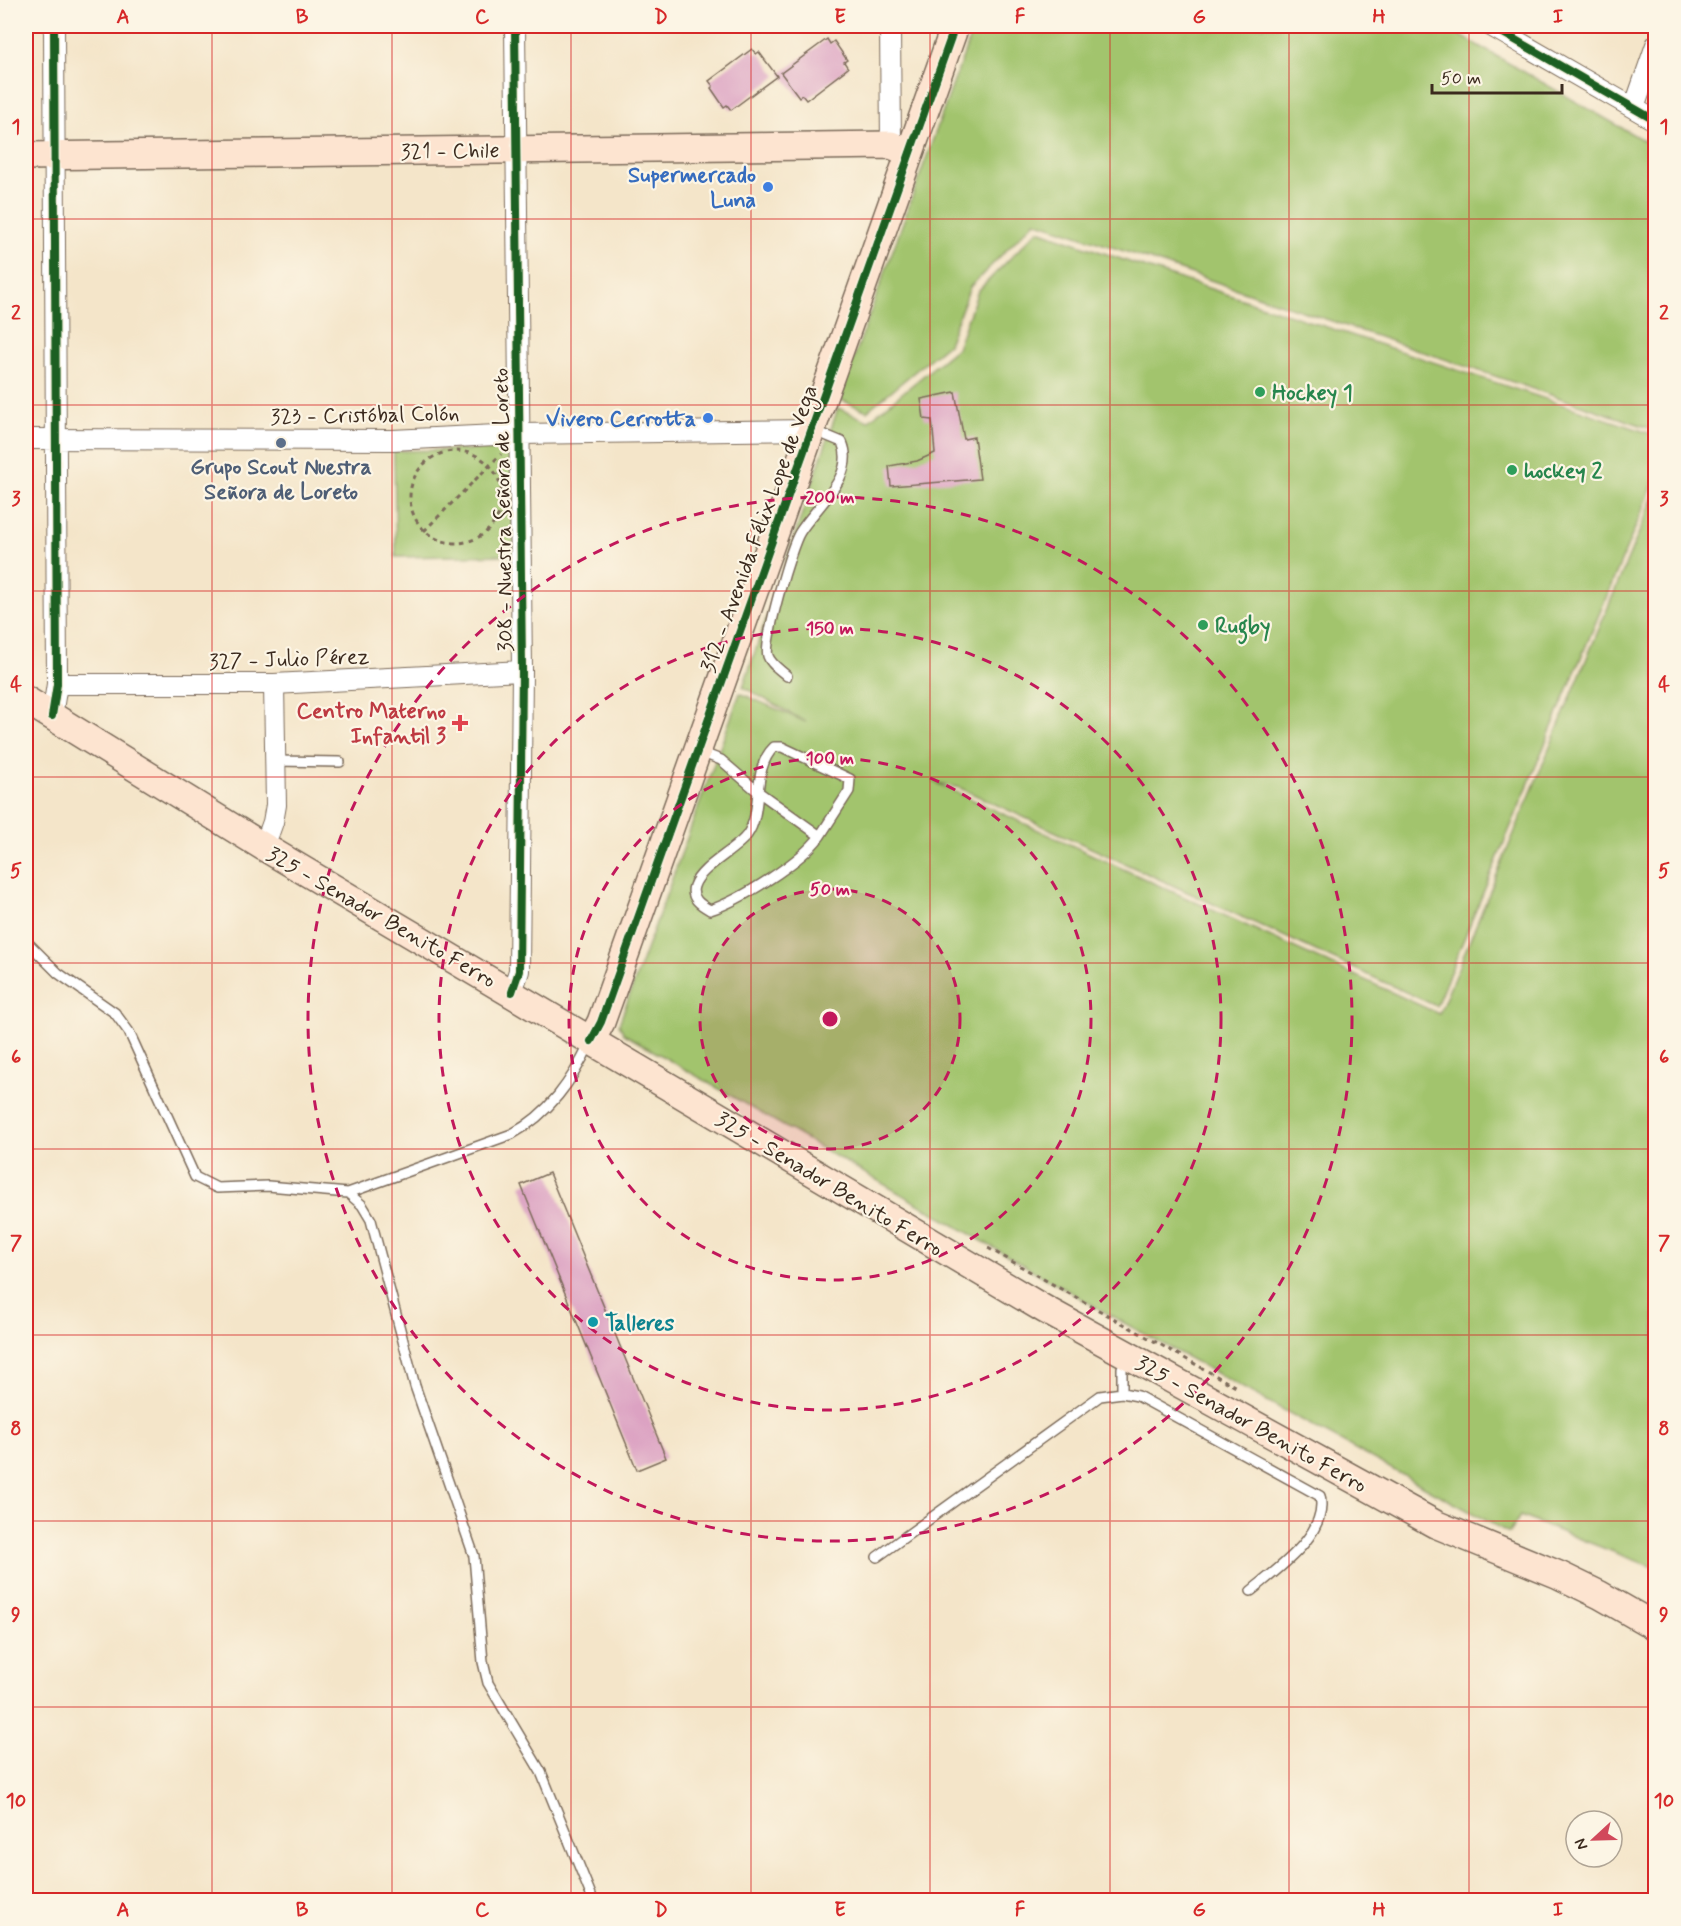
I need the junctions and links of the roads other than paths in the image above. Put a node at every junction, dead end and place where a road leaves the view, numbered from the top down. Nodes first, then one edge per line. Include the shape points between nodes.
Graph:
1 (54, 26) edge
2 (515, 26) edge
3 (890, 26) edge
4 (955, 26) edge
5 (1491, 26) edge
6 (1656, 45) edge
7 (1634, 108) junction
8 (1656, 121) edge
9 (517, 149) junction
10 (899, 149) junction
11 (26, 156) edge
12 (55, 156) junction
13 (812, 430) junction
14 (519, 434) junction
15 (58, 437) junction
16 (26, 439) edge
17 (522, 671) junction
18 (787, 676) dead end
19 (57, 684) junction
20 (274, 684) junction
21 (26, 700) edge
22 (52, 716) junction
23 (698, 751) junction
24 (276, 761) junction
25 (340, 762) dead end
26 (757, 791) junction
27 (820, 836) junction
28 (264, 847) junction
29 (26, 941) edge
30 (512, 992) junction
31 (591, 1041) junction
32 (348, 1193) junction
33 (1129, 1356) junction
34 (1122, 1393) junction
35 (877, 1557) dead end
36 (1251, 1591) dead end
37 (1656, 1627) edge
38 (593, 1900) edge

1 - 12 street
2 - 9 street, 308 - Nuestra Señora de Loreto
3 - 10 street
4 - 10 street, 312 - Avenida Félix Lope de Vega
5 - 7 street
6 - 7 street
7 - 8 street
9 - 10 street, 321 - Chile
9 - 12 street, 321 - Chile
9 - 14 street, 308 - Nuestra Señora de Loreto
10 - 13 street, 312 - Avenida Félix Lope de Vega
11 - 12 street, 321 - Chile
12 - 15 street
13 - 14 street, 323 - Cristóbal Colón
13 - 18 lane via 843,442 847,452 840,479 793,544 766,646 772,663
13 - 23 street, 312 - Avenida Félix Lope de Vega
14 - 15 street, 323 - Cristóbal Colón via 392,440
14 - 17 street, 308 - Nuestra Señora de Loreto
15 - 16 street, 323 - Cristóbal Colón
15 - 19 street
17 - 20 street, 327 - Julio Pérez
17 - 30 street, 308 - Nuestra Señora de Loreto via 519,971
19 - 20 street, 327 - Julio Pérez
19 - 22 street
20 - 24 street
21 - 22 street, 325 - Senador Benito Ferro
22 - 28 street, 325 - Senador Benito Ferro
23 - 26 lane via 721,760
23 - 31 street, 312 - Avenida Félix Lope de Vega
24 - 25 lane
24 - 28 street via 276,805
26 - 27 lane
26 - 27 lane via 774,747 845,774 850,778 849,791
26 - 27 lane via 748,834 694,886 694,897 700,905 710,910 728,902 800,858
28 - 30 street, 325 - Senador Benito Ferro
29 - 32 lane via 58,973 115,1013 129,1032 195,1177 217,1188 268,1186
30 - 31 street, 325 - Senador Benito Ferro
31 - 32 lane via 547,1110 532,1122 512,1134
31 - 33 street, 325 - Senador Benito Ferro
32 - 38 lane via 371,1220 415,1386 474,1556 488,1683 541,1772
33 - 34 lane via 1122,1368
33 - 37 street, 325 - Senador Benito Ferro via 1435,1524 1559,1575
34 - 35 lane via 1100,1396
34 - 36 lane via 1138,1396 1320,1496 1320,1512 1302,1546

